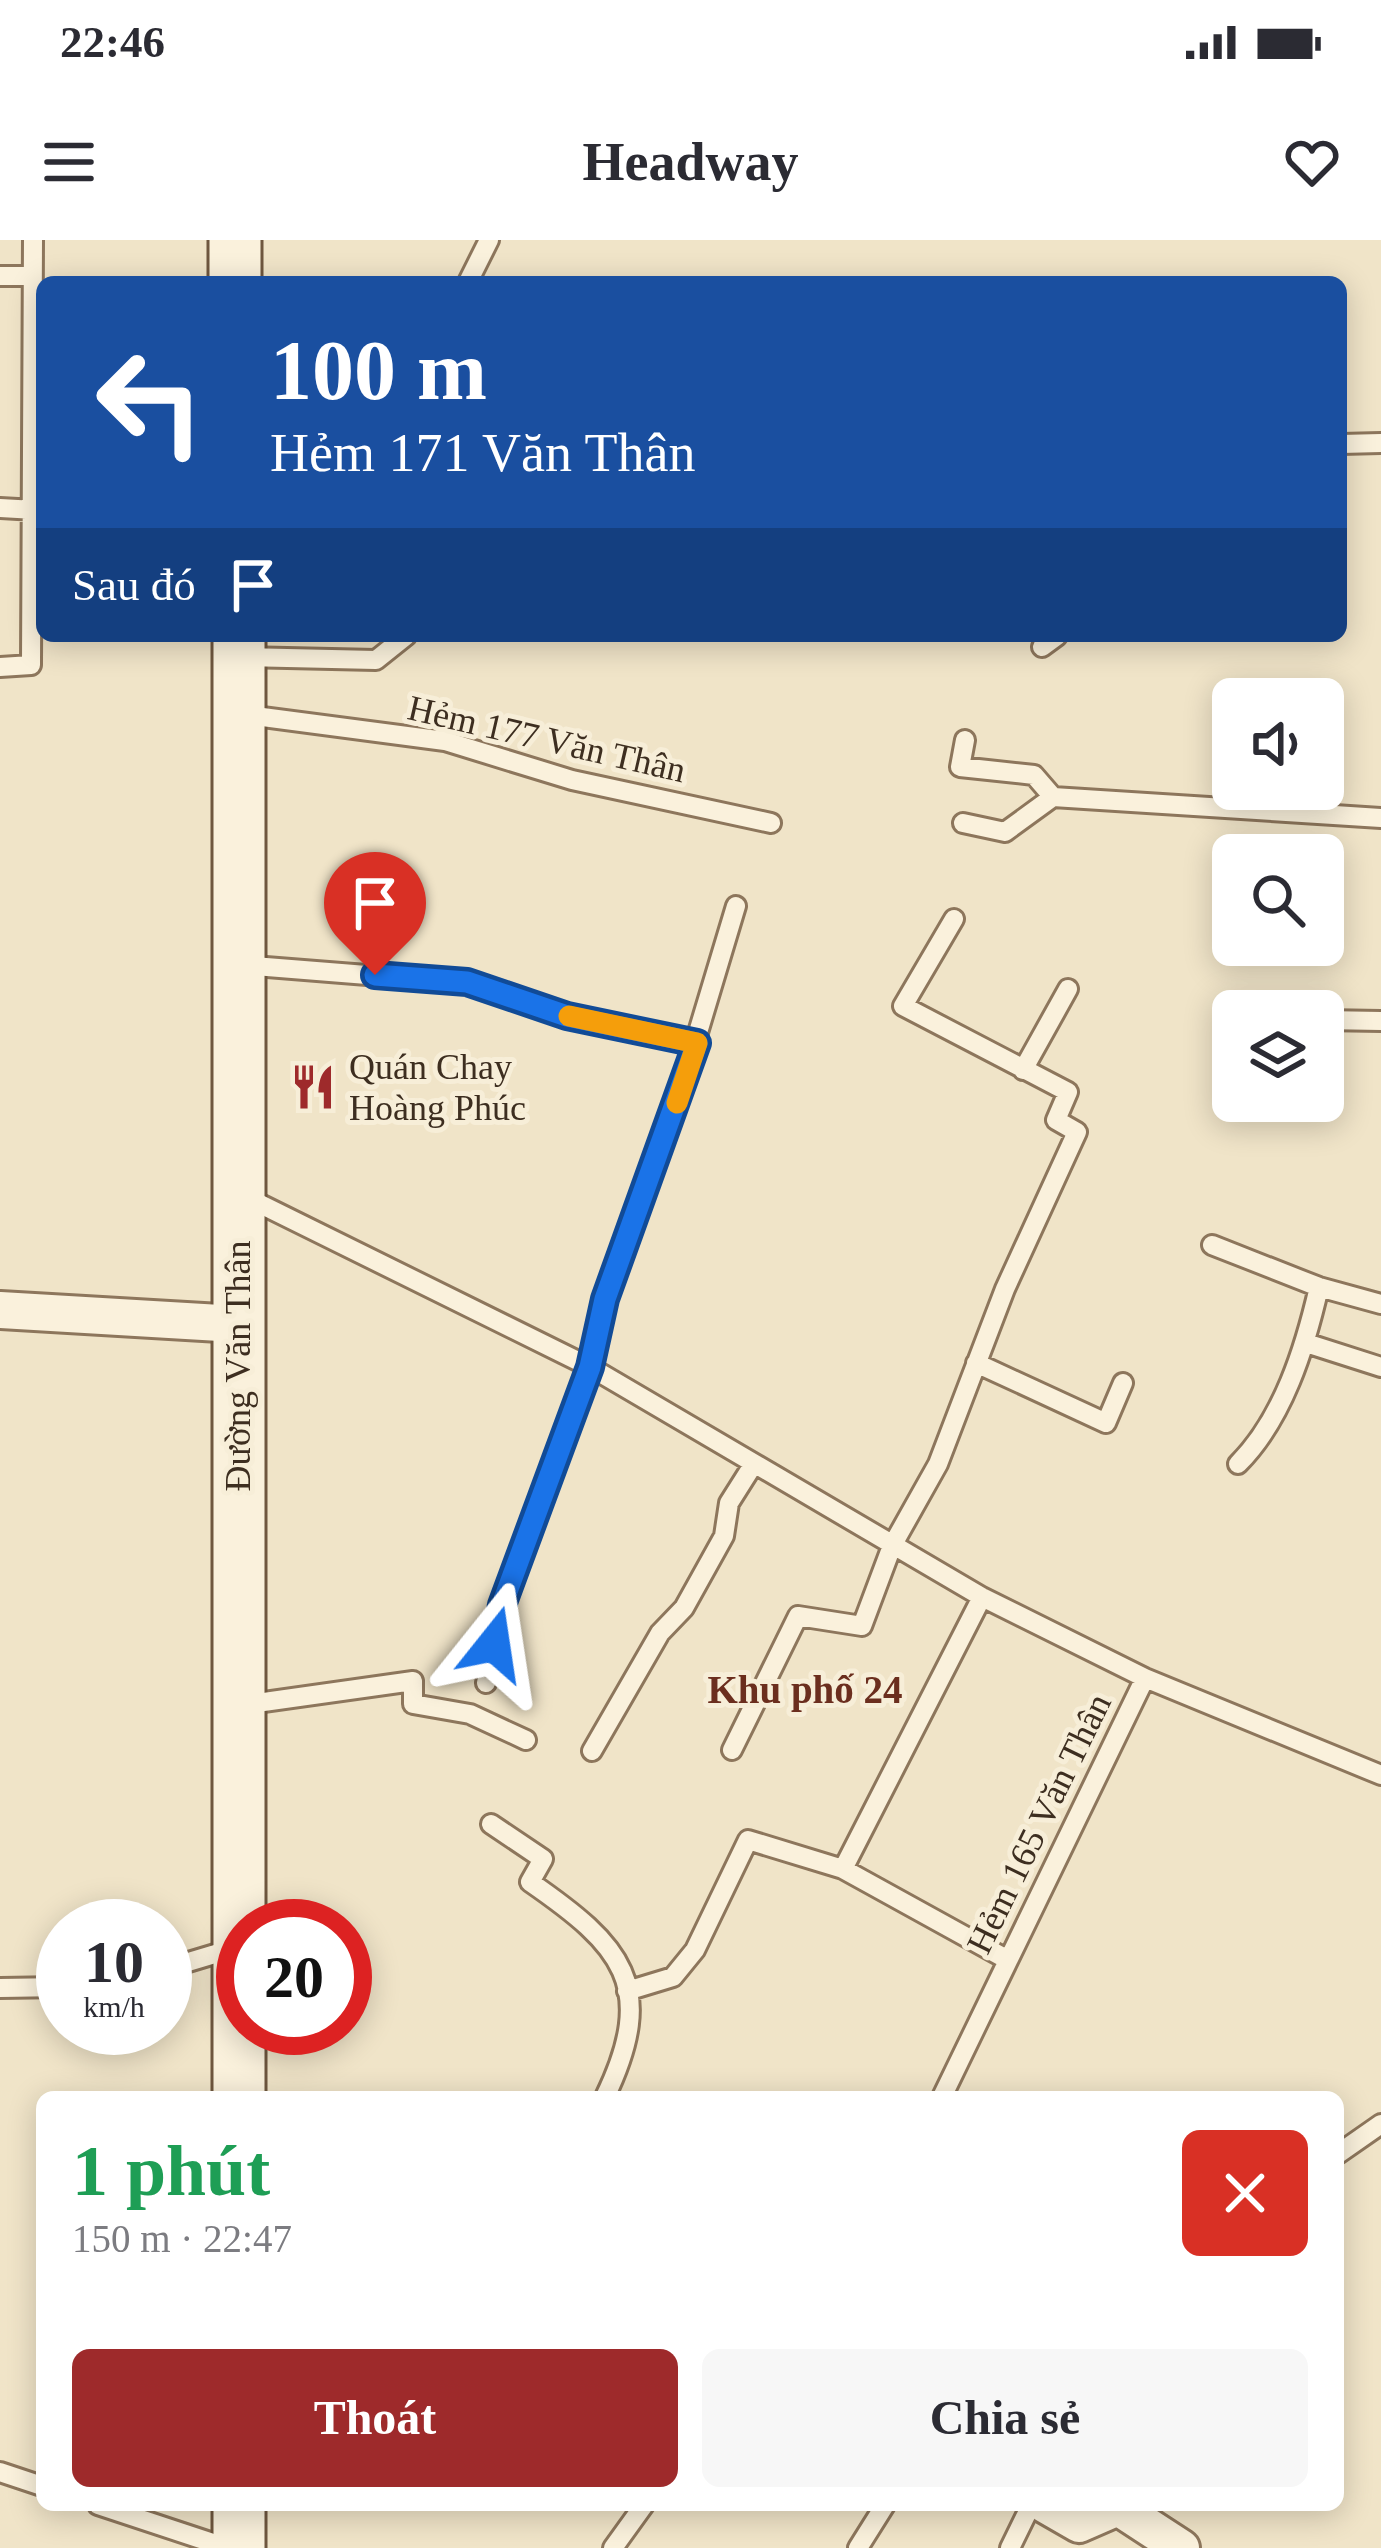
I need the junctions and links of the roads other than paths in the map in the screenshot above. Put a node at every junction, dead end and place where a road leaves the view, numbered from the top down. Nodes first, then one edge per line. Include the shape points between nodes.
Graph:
1 (33, 240) edge
2 (235, 240) edge
3 (489, 240) edge
4 (0, 276) edge
5 (31, 276) junction
6 (235, 276) edge
7 (471, 276) edge
8 (1381, 443) edge
9 (1347, 444) edge
10 (0, 508) edge
11 (35, 510) junction
12 (398, 642) edge
13 (239, 646) edge
14 (0, 667) edge
15 (236, 714) junction
16 (965, 740) dead end
17 (1053, 797) junction
18 (1381, 818) edge
19 (771, 823) dead end
20 (964, 823) dead end
21 (736, 906) dead end
22 (954, 919) dead end
23 (236, 964) junction
24 (1068, 989) dead end
25 (1344, 1020) edge
26 (1381, 1021) edge
27 (697, 1043) junction
28 (1023, 1070) junction
29 (238, 1193) junction
30 (1212, 1245) dead end
31 (1318, 1287) junction
32 (1381, 1304) edge
33 (0, 1310) edge
34 (237, 1324) junction
35 (1306, 1343) junction
36 (976, 1363) junction
37 (590, 1367) junction
38 (1381, 1367) edge
39 (1123, 1383) dead end
40 (1238, 1464) dead end
41 (753, 1465) junction
42 (892, 1546) junction
43 (982, 1598) junction
44 (1145, 1678) junction
45 (486, 1683) dead end
46 (237, 1706) junction
47 (526, 1740) dead end
48 (732, 1750) dead end
49 (592, 1751) dead end
50 (1381, 1775) edge
51 (490, 1824) dead end
52 (843, 1869) junction
53 (240, 1899) edge
54 (1008, 1960) junction
55 (36, 1987) edge
56 (0, 1988) edge
57 (627, 1991) junction
58 (240, 2055) edge
59 (239, 2091) edge
60 (607, 2091) edge
61 (945, 2091) edge
62 (1381, 2124) edge
63 (1344, 2150) edge
64 (0, 2472) edge
65 (36, 2484) edge
66 (116, 2511) edge
67 (239, 2511) edge
68 (640, 2511) edge
69 (881, 2511) edge
70 (1028, 2511) edge
71 (1056, 2511) edge
72 (1108, 2511) edge
73 (1126, 2511) edge
74 (228, 2548) edge
75 (239, 2548) edge
76 (613, 2548) edge
77 (858, 2548) edge
78 (1010, 2548) edge
79 (1181, 2548) edge

1 - 5 lane
2 - 6 street
3 - 7 lane
4 - 5 lane
5 - 11 lane
8 - 9 lane
10 - 11 lane
11 - 14 lane via 31,665
12 - 13 lane via 376,659
13 - 15 street, Đường Văn Thân
15 - 19 lane, Hẻm 177 Văn Thân via 446,742 572,780
15 - 23 street, Đường Văn Thân
16 - 17 lane via 960,766 1034,775
17 - 18 lane
17 - 20 lane via 1005,832
21 - 27 lane
22 - 28 lane via 903,1006
23 - 27 lane via 467,982 567,1016
23 - 29 street, Đường Văn Thân
24 - 28 lane
25 - 26 lane
27 - 37 lane via 605,1299
28 - 36 lane via 1068,1092 1056,1120 1077,1132
29 - 34 street, Đường Văn Thân
29 - 37 lane, Hẻm 165 Văn Thân
30 - 31 lane
31 - 32 lane
31 - 35 lane
33 - 34 street
34 - 46 street, Đường Văn Thân
35 - 38 lane
35 - 40 lane via 1282,1398
36 - 39 lane via 1106,1423
36 - 42 lane via 938,1464
37 - 41 lane, Hẻm 165 Văn Thân
37 - 45 lane via 502,1605
41 - 42 lane, Hẻm 165 Văn Thân
41 - 49 lane via 728,1503 724,1536 684,1608 660,1634
42 - 43 lane, Hẻm 165 Văn Thân
42 - 48 lane via 862,1626 798,1616
43 - 44 lane, Hẻm 165 Văn Thân
43 - 52 lane
44 - 50 lane
44 - 54 lane, Hẻm 165 Văn Thân
46 - 47 lane via 413,1681 413,1704 470,1714
46 - 53 street, Đường Văn Thân
51 - 57 lane via 543,1859 530,1882 614,1949
52 - 54 lane
52 - 57 lane via 748,1840 673,1977
54 - 61 lane, Hẻm 165 Văn Thân
55 - 56 lane
57 - 60 lane via 628,2040
58 - 59 street, Đường Văn Thân
62 - 63 lane
64 - 65 lane
66 - 74 lane
67 - 75 street
68 - 76 lane
69 - 77 lane
70 - 78 lane
71 - 72 street via 1079,2524
73 - 79 street

